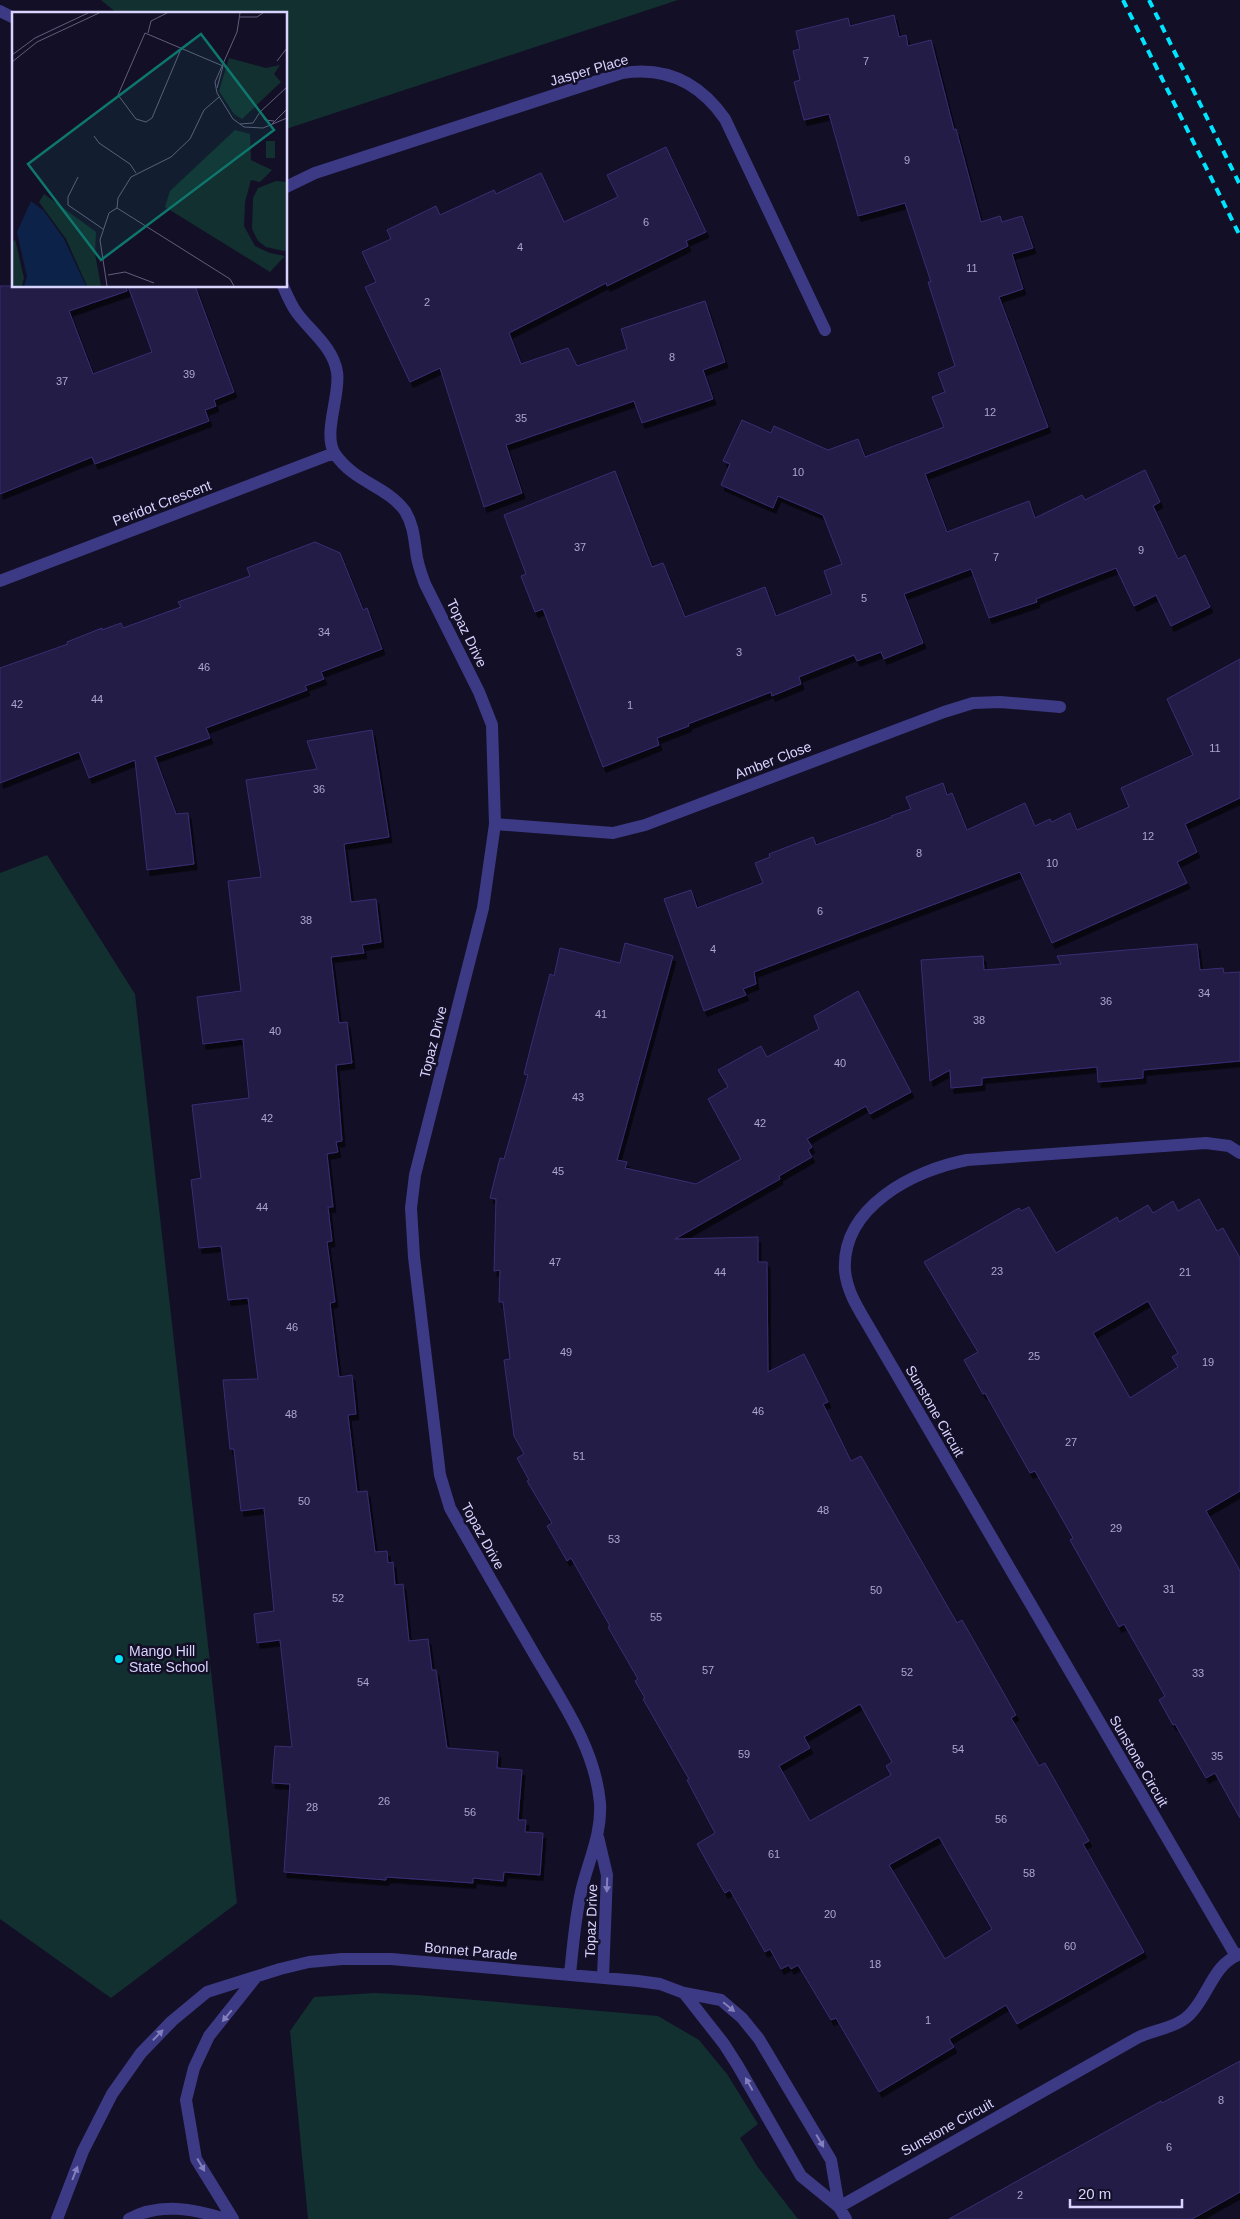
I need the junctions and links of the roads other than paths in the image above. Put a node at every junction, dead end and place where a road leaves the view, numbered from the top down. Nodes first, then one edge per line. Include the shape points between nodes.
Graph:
1 (0, 11) edge
2 (12, 17) edge
3 (288, 186) edge
4 (284, 288) edge
5 (824, 330) dead end
6 (334, 453) junction
7 (0, 581) edge
8 (1060, 708) dead end
9 (495, 824) junction
10 (1240, 1153) edge
11 (598, 1837) junction
12 (1238, 1955) edge
13 (570, 1974) junction
14 (256, 1977) junction
15 (603, 1977) junction
16 (684, 1993) junction
17 (839, 2207) junction
18 (57, 2219) edge
19 (129, 2219) edge
20 (226, 2219) edge
21 (233, 2219) edge
22 (846, 2219) edge

1 - 2 street
3 - 5 street, Jasper Place via 315,173 622,73 643,70 661,73 690,84 703,93 714,102 725,119
4 - 6 street via 296,311 333,358 338,384 332,415
6 - 7 street, Peridot Crescent
6 - 9 street, Topaz Drive via 356,476 397,502 412,524 419,567 492,725
8 - 9 street, Amber Close via 1000,702 973,703 645,825 613,833
9 - 11 street, Topaz Drive via 483,908 415,1175 411,1208 414,1257 440,1475 450,1508 585,1745 600,1804
10 - 12 street, Sunstone Circuit via 1228,1146 1206,1143 943,1164 898,1186 873,1204 855,1226 848,1247 846,1271 852,1297 869,1327
11 - 13 street, Topaz Drive via 581,1890
11 -> 15 street, Topaz Drive via 607,1875
12 - 17 street, Sunstone Circuit via 1218,1970 1192,2012 1183,2020 1137,2038
13 - 14 street, Bonnet Parade via 381,1959 325,1960
13 - 15 street, Bonnet Parade
18 -> 14 street, Bonnet Parade via 91,2135 112,2094 141,2053 207,1992
14 -> 21 street via 210,2036 194,2068 186,2100 196,2158
15 - 16 street, Bonnet Parade via 660,1984
17 -> 16 street, Bonnet Parade via 801,2176 724,2044
16 -> 17 street, Bonnet Parade via 721,2000 759,2039 831,2160
17 - 22 street, Bonnet Parade
19 - 20 street via 172,2207

